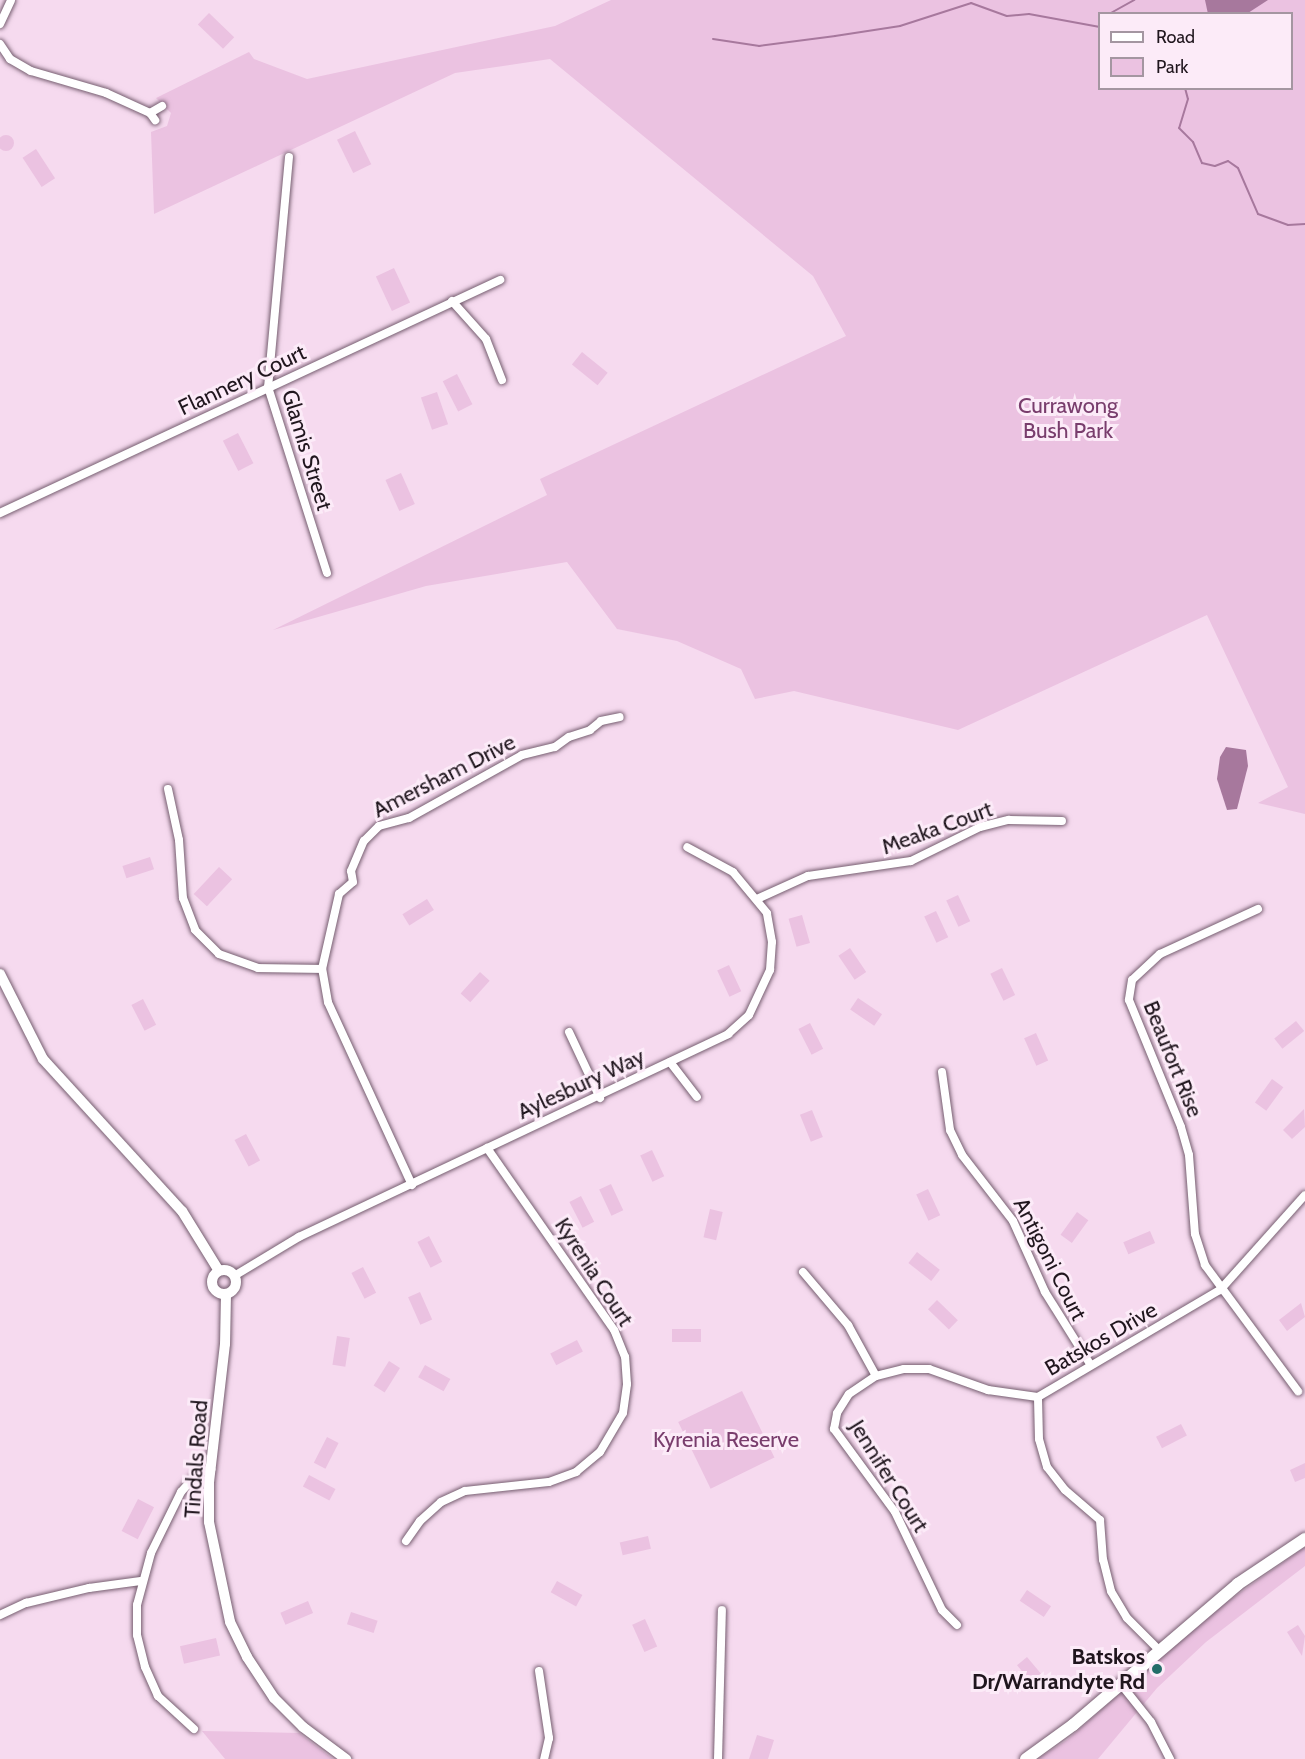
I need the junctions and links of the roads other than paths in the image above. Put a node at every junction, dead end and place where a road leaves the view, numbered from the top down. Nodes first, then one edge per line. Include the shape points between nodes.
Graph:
1 (11, 0) edge
2 (0, 24) edge
3 (0, 44) edge
4 (162, 106) dead end
5 (289, 157) dead end
6 (500, 280) dead end
7 (452, 301) junction
8 (502, 380) dead end
9 (268, 387) junction
10 (0, 513) edge
11 (327, 573) dead end
12 (620, 717) dead end
13 (168, 789) dead end
14 (1062, 821) dead end
15 (687, 847) dead end
16 (758, 899) junction
17 (1258, 909) dead end
18 (322, 969) junction
19 (0, 974) edge
20 (569, 1032) dead end
21 (670, 1062) junction
22 (942, 1072) dead end
23 (697, 1097) dead end
24 (600, 1098) junction
25 (488, 1148) junction
26 (412, 1185) junction
27 (1305, 1195) edge
28 (219, 1271) junction
29 (803, 1272) dead end
30 (234, 1276) junction
31 (1220, 1290) junction
32 (225, 1294) junction
33 (1090, 1364) junction
34 (876, 1376) junction
35 (1298, 1391) dead end
36 (1038, 1398) junction
37 (211, 1469) junction
38 (1305, 1539) edge
39 (406, 1541) dead end
40 (141, 1581) junction
41 (722, 1610) dead end
42 (0, 1615) edge
43 (957, 1625) dead end
44 (1158, 1649) junction
45 (539, 1671) dead end
46 (1120, 1683) junction
47 (194, 1729) dead end
48 (346, 1759) edge
49 (544, 1759) edge
50 (718, 1759) edge
51 (1026, 1759) edge
52 (1170, 1759) edge

1 - 2 street
3 - 4 street via 10,59 31,71 106,93 152,117
5 - 9 street, Glamis Street
6 - 7 street, Flannery Court
7 - 8 street via 486,339
7 - 9 street, Flannery Court
9 - 10 street, Flannery Court
9 - 11 street, Glamis Street
12 - 18 street, Amersham Drive via 601,721 555,747 522,755 409,818 379,826 364,841 351,871 353,882 339,894
13 - 18 street via 179,840 183,898 195,930 219,954 258,968
14 - 16 street, Meaka Court via 1009,820 980,827 911,861 808,876
15 - 16 street, Aylesbury Way via 733,872
16 - 21 street, Aylesbury Way via 767,913 772,942 770,970 760,998 749,1015 728,1034
17 - 31 street, Beaufort Rise via 1160,954 1132,980 1129,1000 1181,1127 1189,1155 1195,1234 1205,1265
18 - 26 street, Amersham Drive via 328,1002
19 - 28 main road via 43,1059 182,1211
20 - 24 street
21 - 23 street
21 - 24 street, Aylesbury Way
22 - 33 street, Antigoni Court via 950,1130 962,1155 1013,1221 1050,1302
24 - 25 street, Aylesbury Way
25 - 26 street, Aylesbury Way
25 - 39 street, Kyrenia Court via 614,1330 625,1357 623,1413 600,1452 576,1472 549,1482 465,1491 441,1502
26 - 30 street, Aylesbury Way via 299,1237
27 - 31 street, Batskos Drive
28 - 30 main road via 229,1271
28 - 32 main road via 214,1276 214,1287
29 - 34 street via 848,1325
30 - 32 main road via 235,1287
31 - 33 street, Batskos Drive
31 - 35 street, Beaufort Rise
32 - 37 main road, Tindals Road via 225,1344
33 - 36 street, Batskos Drive
34 - 36 street, Jennifer Court via 904,1369 929,1369 988,1390
34 - 43 street, Jennifer Court via 849,1394 837,1413 834,1429 896,1512 942,1610
36 - 44 street, Batskos Drive via 1039,1439 1047,1467 1065,1490 1100,1520 1103,1560 1112,1592 1127,1618
37 - 40 street via 198,1473 181,1492
37 - 48 main road, Tindals Road via 209,1522 216,1566 230,1622 242,1648 274,1698 303,1727
38 - 44 main road via 1238,1584
40 - 42 street via 47,1598
40 - 47 street via 137,1635 145,1667 159,1696
41 - 50 street
44 - 46 main road
45 - 49 street via 549,1738
46 - 51 main road
46 - 52 street via 1151,1722

